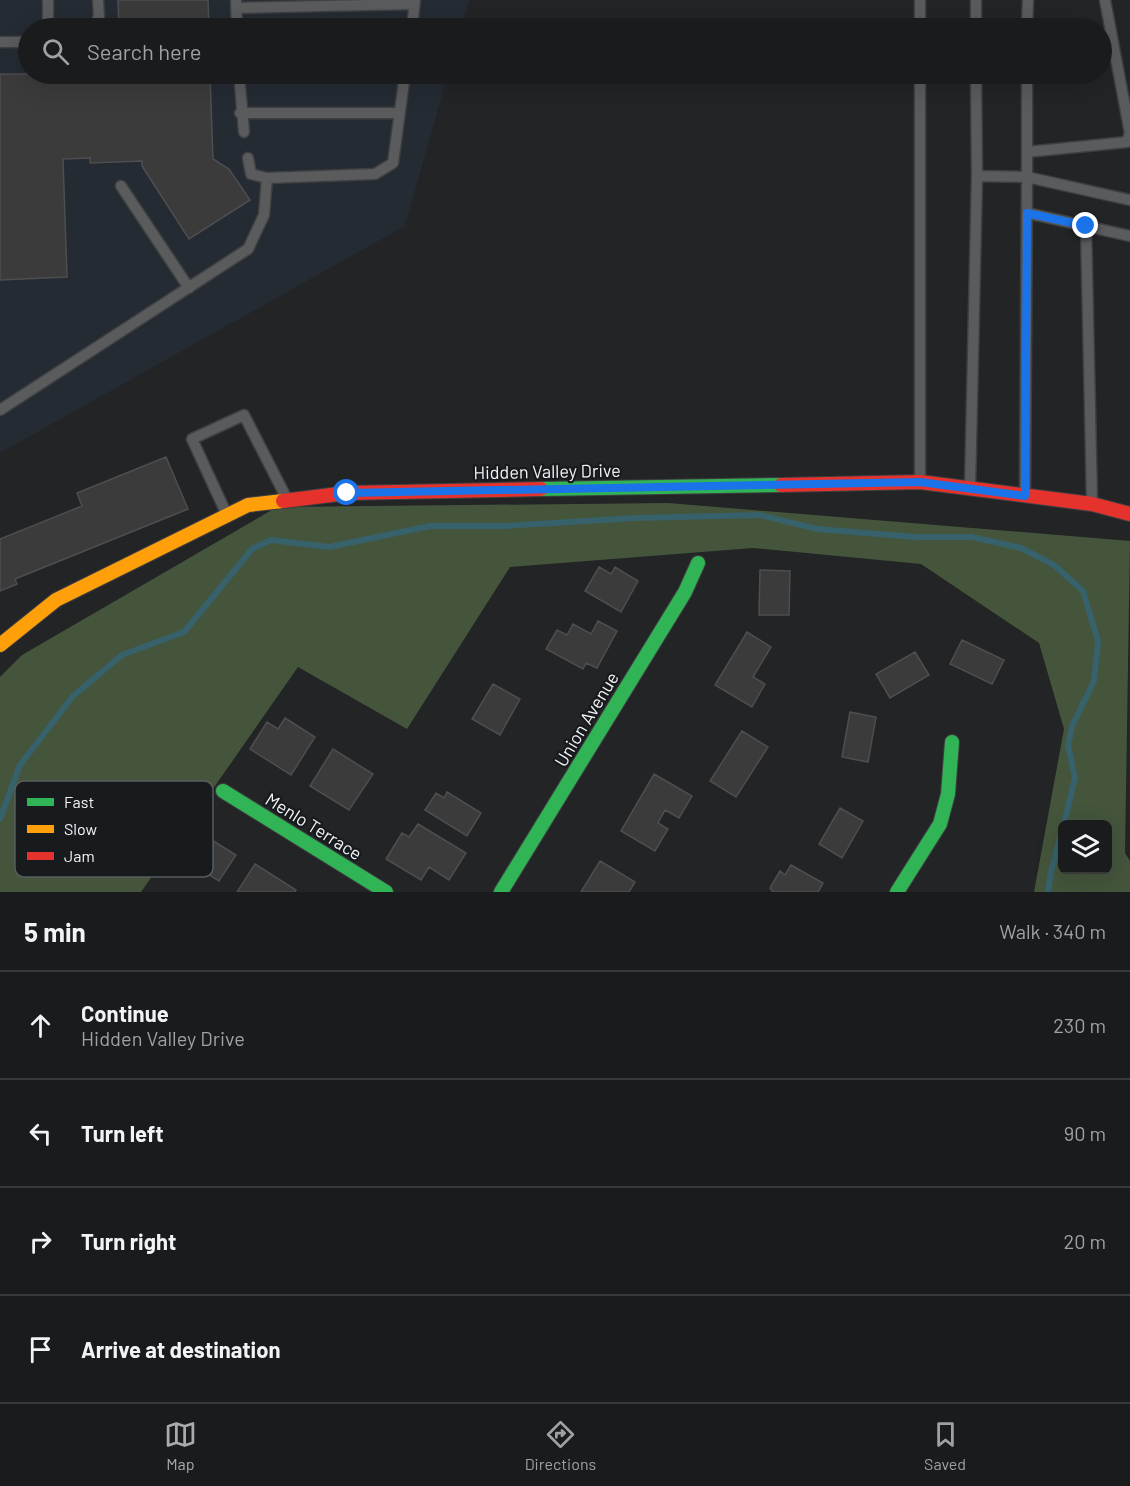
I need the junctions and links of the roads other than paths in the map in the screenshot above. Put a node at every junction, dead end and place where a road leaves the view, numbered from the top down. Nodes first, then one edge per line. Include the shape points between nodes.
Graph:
1 (48, 0) edge
2 (98, 0) edge
3 (920, 0) edge
4 (976, 0) edge
5 (1028, 0) edge
6 (1105, 0) edge
7 (415, 2) edge
8 (236, 4) edge
9 (48, 18) edge
10 (98, 18) edge
11 (413, 18) edge
12 (920, 18) edge
13 (976, 18) edge
14 (1027, 18) edge
15 (1108, 18) edge
16 (1112, 37) edge
17 (0, 42) edge
18 (18, 42) edge
19 (239, 84) edge
20 (403, 84) edge
21 (920, 84) edge
22 (976, 84) edge
23 (1027, 84) edge
24 (240, 113) junction
25 (398, 113) junction
26 (243, 132) dead end
27 (1027, 152) junction
28 (248, 158) dead end
29 (977, 176) junction
30 (1027, 177) junction
31 (267, 178) junction
32 (121, 186) dead end
33 (1130, 200) edge
34 (1027, 213) junction
35 (1086, 226) junction
36 (1130, 236) edge
37 (189, 288) junction
38 (0, 410) edge
39 (920, 482) junction
40 (970, 489) junction
41 (1025, 496) junction
42 (288, 500) junction
43 (1092, 504) junction
44 (1130, 514) edge
45 (227, 515) junction
46 (698, 563) dead end
47 (0, 645) edge
48 (952, 742) dead end
49 (223, 791) dead end
50 (386, 892) edge
51 (501, 892) edge
52 (897, 892) edge

1 - 9 lane
2 - 10 lane
3 - 12 lane
4 - 13 lane
5 - 14 lane
6 - 15 lane
7 - 8 lane
7 - 11 lane
16 - 27 lane via 1130,133 1127,142
17 - 18 lane
19 - 24 lane
20 - 25 lane
21 - 39 lane
22 - 29 lane
23 - 27 lane
24 - 25 lane
24 - 26 lane
25 - 31 lane via 393,163 375,174
27 - 30 lane
28 - 31 lane via 251,174
29 - 30 lane
29 - 40 lane
30 - 33 lane
30 - 34 lane
31 - 37 lane via 264,215 248,249
32 - 37 lane
34 - 35 lane
34 - 41 lane
35 - 36 lane
35 - 43 lane
37 - 38 lane
39 - 40 street, Hidden Valley Drive
39 - 42 street, Hidden Valley Drive via 347,493
40 - 41 street, Hidden Valley Drive
41 - 43 street, Hidden Valley Drive
42 - 45 street, Hidden Valley Drive via 248,505
42 - 45 lane via 244,415 192,439
43 - 44 street, Hidden Valley Drive
45 - 47 street, Hidden Valley Drive via 56,600
46 - 51 street, Union Avenue via 685,592
48 - 52 street via 948,794 940,824
49 - 50 street, Menlo Terrace

